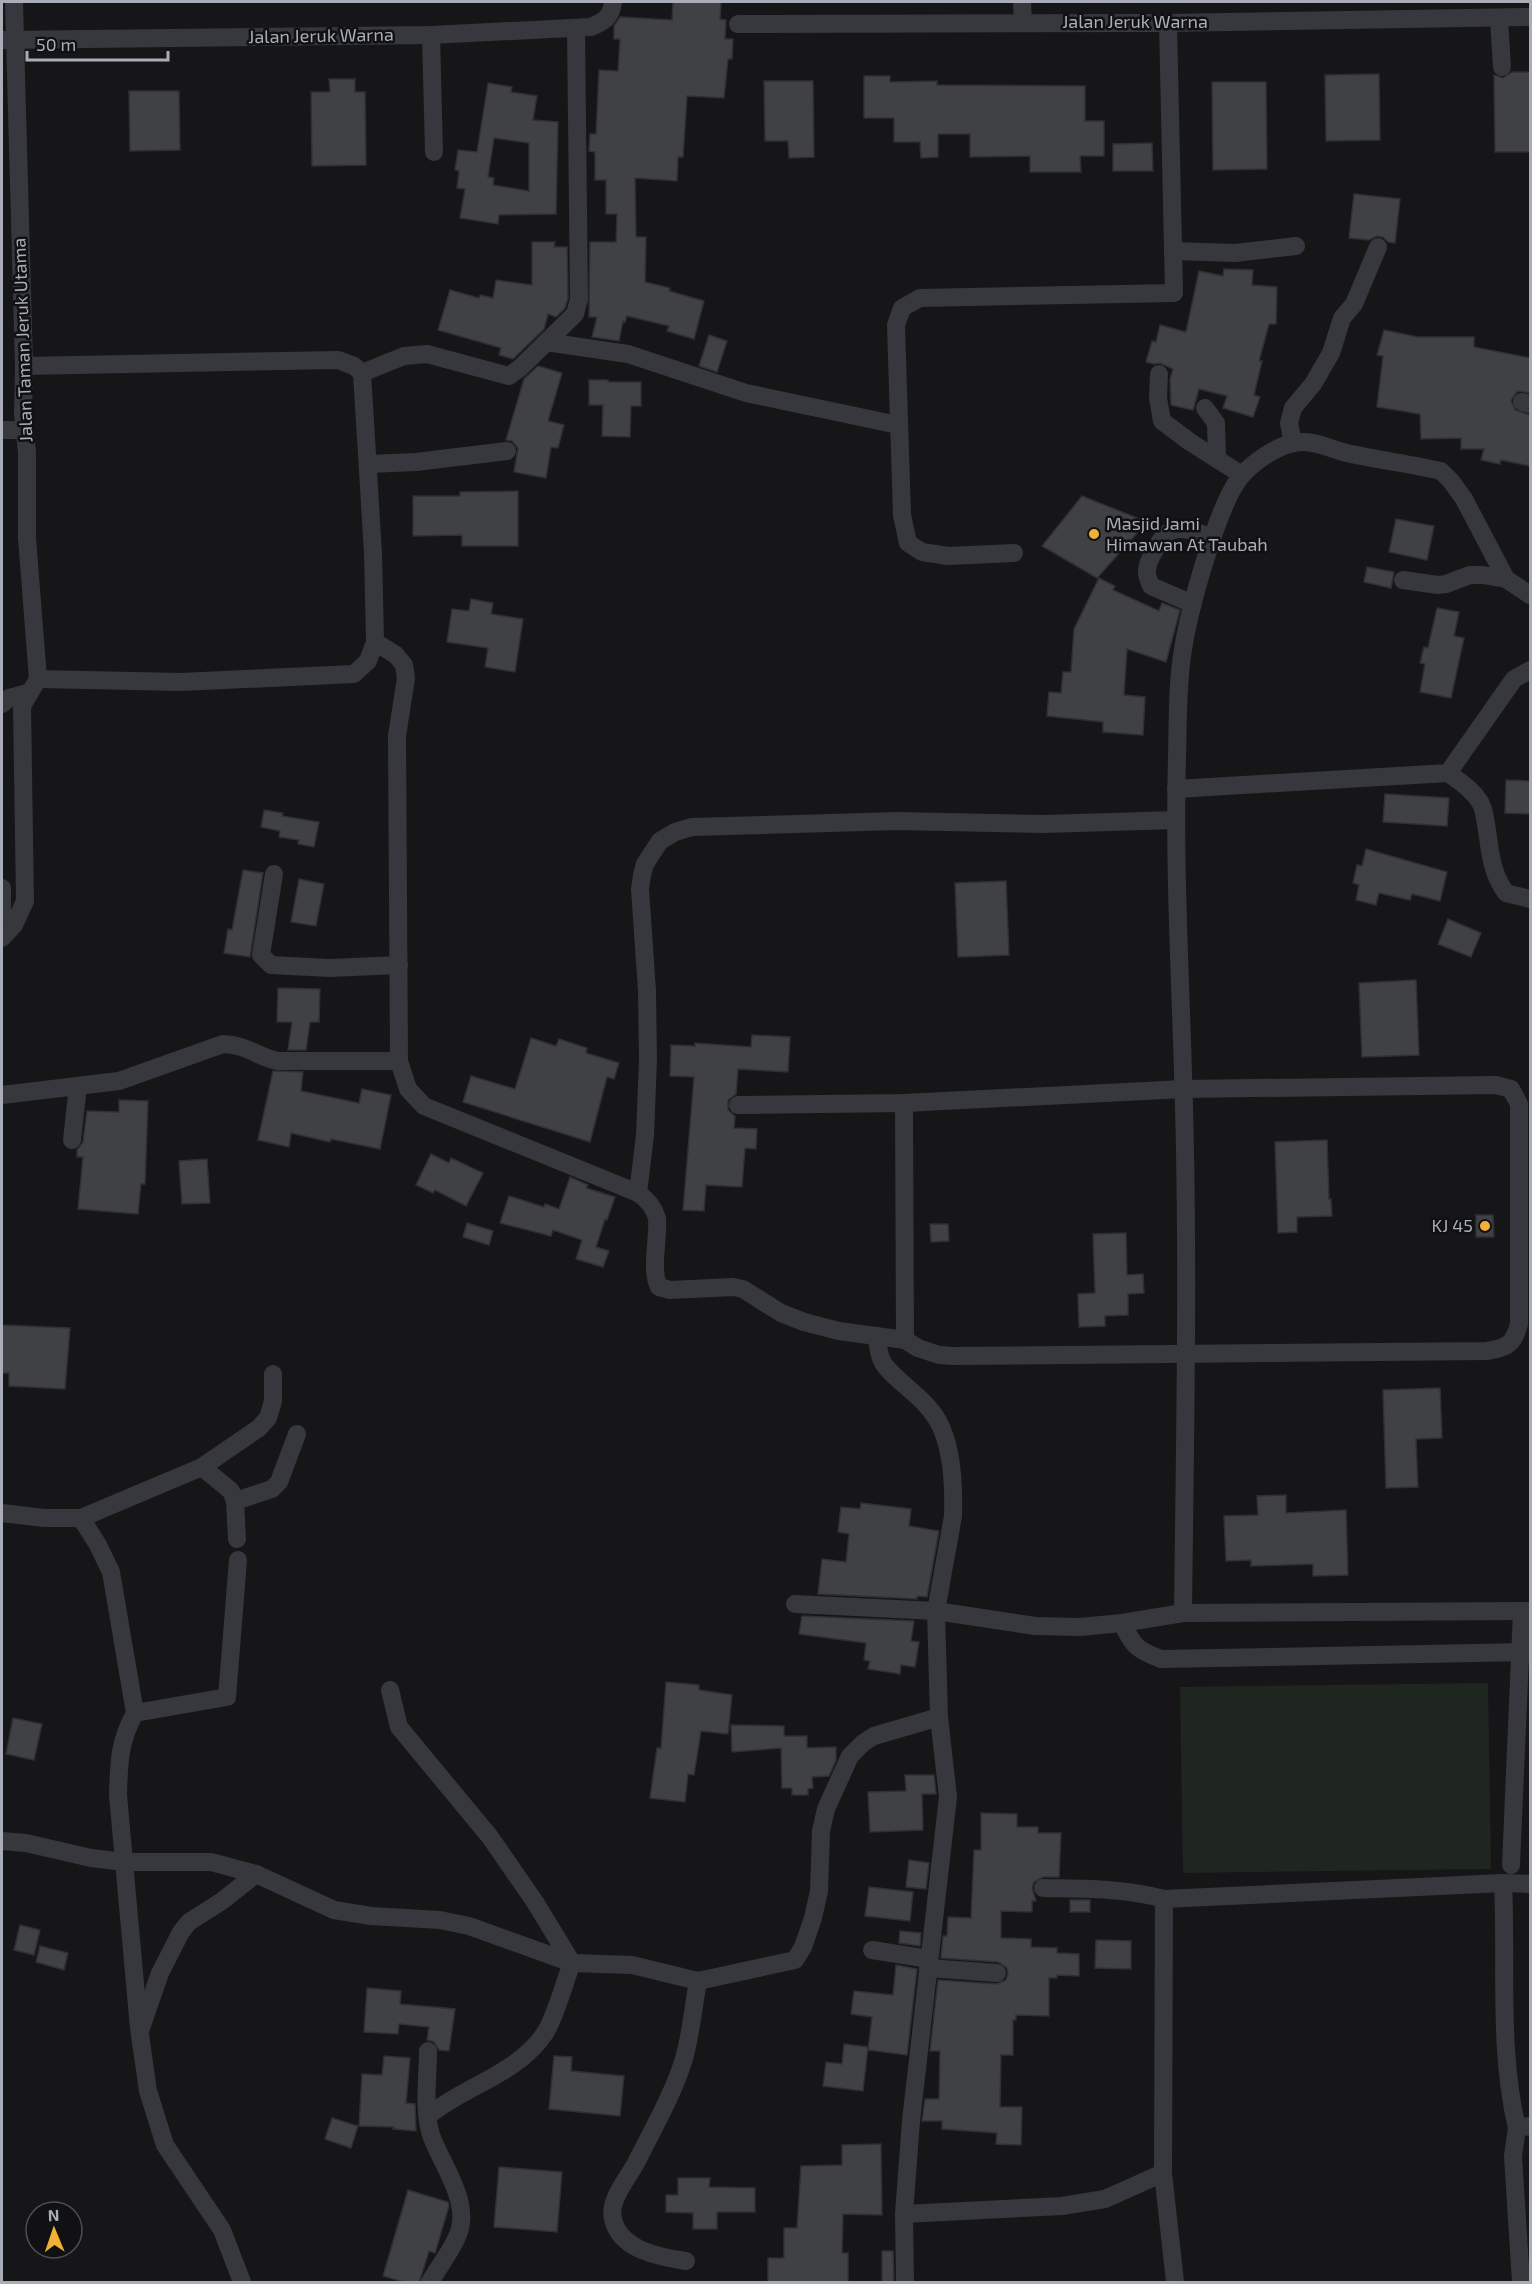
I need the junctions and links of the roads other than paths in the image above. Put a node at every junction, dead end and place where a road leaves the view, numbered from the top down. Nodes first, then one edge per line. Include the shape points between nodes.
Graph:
1 (14, 2) edge
2 (613, 2) edge
3 (1022, 2) edge
4 (1409, 10) edge
5 (1530, 17) edge
6 (1499, 18) junction
7 (1023, 23) junction
8 (1168, 23) junction
9 (738, 24) dead end
10 (576, 28) junction
11 (431, 35) junction
12 (8, 40) edge
13 (1502, 67) dead end
14 (15, 69) junction
15 (2, 93) edge
16 (434, 152) dead end
17 (1296, 246) dead end
18 (1378, 247) dead end
19 (1173, 251) junction
20 (546, 342) junction
21 (24, 366) junction
22 (362, 373) junction
23 (1159, 374) dead end
24 (1205, 408) dead end
25 (898, 425) junction
26 (2, 430) edge
27 (24, 430) junction
28 (1293, 443) junction
29 (507, 451) dead end
30 (1217, 459) junction
31 (369, 464) junction
32 (1242, 476) junction
33 (1213, 538) junction
34 (1014, 553) dead end
35 (1506, 579) junction
36 (1402, 580) dead end
37 (1530, 595) edge
38 (1193, 604) junction
39 (375, 642) junction
40 (1530, 670) edge
41 (33, 686) junction
42 (2, 704) edge
43 (1448, 774) junction
44 (1176, 789) junction
45 (1176, 820) junction
46 (274, 874) dead end
47 (2, 888) edge
48 (1530, 899) edge
49 (2, 937) edge
50 (399, 965) junction
51 (399, 1061) junction
52 (78, 1086) junction
53 (1184, 1089) junction
54 (2, 1095) edge
55 (904, 1103) junction
56 (738, 1105) dead end
57 (72, 1140) dead end
58 (638, 1193) junction
59 (877, 1336) junction
60 (905, 1340) junction
61 (1186, 1353) junction
62 (273, 1374) dead end
63 (297, 1434) dead end
64 (202, 1467) junction
65 (235, 1501) junction
66 (2, 1513) edge
67 (81, 1518) junction
68 (237, 1539) dead end
69 (238, 1560) dead end
70 (795, 1604) dead end
71 (936, 1611) junction
72 (1526, 1611) edge
73 (1183, 1613) junction
74 (1122, 1623) junction
75 (1526, 1652) edge
76 (390, 1690) dead end
77 (135, 1713) junction
78 (939, 1717) junction
79 (2, 1841) edge
80 (125, 1862) junction
81 (1511, 1865) dead end
82 (256, 1874) junction
83 (1503, 1882) junction
84 (1530, 1884) edge
85 (1043, 1888) dead end
86 (1164, 1899) junction
87 (872, 1950) dead end
88 (572, 1963) junction
89 (929, 1963) junction
90 (997, 1973) dead end
91 (698, 1981) junction
92 (139, 2032) junction
93 (428, 2052) dead end
94 (428, 2116) junction
95 (1524, 2127) edge
96 (1163, 2173) junction
97 (904, 2214) junction
98 (686, 2261) dead end
99 (242, 2283) edge
100 (430, 2283) edge
101 (905, 2283) edge
102 (1175, 2283) edge
103 (1521, 2283) edge

1 - 12 street, Jalan Taman Jeruk Utama
2 - 10 street, Jalan Jeruk Warna via 605,21
3 - 7 street
4 - 6 street, Jalan Jeruk Warna
4 - 8 street, Jalan Jeruk Warna
5 - 6 street, Jalan Jeruk Warna
6 - 13 street
7 - 8 street, Jalan Jeruk Warna
7 - 9 street, Jalan Jeruk Warna
8 - 19 street
10 - 11 street, Jalan Jeruk Warna
10 - 20 street via 579,299 575,314
11 - 12 street, Jalan Jeruk Warna
11 - 16 street
12 - 14 street, Jalan Taman Jeruk Utama
14 - 15 street
14 - 21 street, Jalan Taman Jeruk Utama
17 - 19 street via 1235,253
18 - 28 street via 1354,304 1342,318 1330,353 1313,384 1293,408 1289,423
19 - 25 street via 1174,293 920,298 902,308 896,325
20 - 22 street via 509,376 427,354 404,356
20 - 25 street via 628,354 746,393
21 - 22 street via 338,360
21 - 27 street, Jalan Taman Jeruk Utama
22 - 31 street
23 - 30 street via 1162,421
24 - 30 street via 1216,423
25 - 34 street via 902,515 908,543 921,552 948,556
26 - 27 street
27 - 41 street, Jalan Taman Jeruk Utama
28 - 32 street via 1269,454
28 - 35 street via 1311,442 1345,453 1441,471 1464,499
29 - 31 street
30 - 32 street
31 - 39 street
32 - 33 street via 1228,498
33 - 38 street
33 - 38 street via 1190,530 1166,533 1146,572 1151,586
35 - 36 street via 1470,576 1438,585
35 - 37 street
38 - 44 street via 1179,682
39 - 41 street via 368,661 354,674
39 - 50 street via 400,660 406,678 397,736
40 - 43 street via 1514,679
41 - 42 street
41 - 49 street, Jalan Taman Jeruk Utama via 22,706 25,901 14,925
43 - 44 street
43 - 48 street via 1469,788 1480,803 1498,882 1506,893
44 - 45 street
45 - 53 street
45 - 58 street via 1044,824 897,821 692,827 660,841 645,864 640,889 648,1060
46 - 50 street via 261,955 267,963 330,968
47 - 49 street
50 - 51 street
51 - 52 street via 278,1060 264,1058 240,1044 223,1044 119,1081
51 - 58 street via 408,1089 424,1106
52 - 54 street
52 - 57 street
53 - 55 street
53 - 61 street
53 - 61 street via 1496,1085 1511,1089 1519,1104 1519,1324 1516,1335 1502,1349
55 - 56 street
55 - 60 street
58 - 59 street via 655,1210 657,1218 655,1270 659,1287 743,1289 792,1318
59 - 60 street
59 - 71 street via 885,1366 923,1401 946,1439 953,1516
60 - 61 street via 918,1348 953,1356
61 - 73 street
62 - 64 street via 273,1401 268,1418
63 - 65 street via 279,1482 272,1489
64 - 65 street via 231,1491
64 - 67 street
65 - 68 street
66 - 67 street
67 - 77 street via 111,1572
69 - 77 street via 227,1697
70 - 71 street
71 - 74 street via 1035,1626
71 - 78 street
72 - 73 street
72 - 75 street
73 - 74 street
74 - 75 street via 1141,1652 1161,1659
75 - 81 street
76 - 88 street via 399,1727 490,1837 536,1902
77 - 80 street via 124,1732 119,1761 118,1795
78 - 89 street via 948,1797
78 - 91 street via 874,1736 850,1756 826,1809 821,1832 819,1892 803,1947 795,1960
79 - 80 street
80 - 82 street via 212,1862
80 - 92 street
82 - 88 street via 334,1910 469,1926
82 - 92 street via 185,1927 160,1973
83 - 84 street
83 - 86 street
83 - 95 street via 1509,2095
85 - 86 street via 1119,1890
86 - 96 street
87 - 89 street
88 - 91 street via 632,1965
88 - 94 street via 547,2031 532,2050
89 - 90 street
89 - 97 street
91 - 98 street via 684,2059 675,2085 615,2200 612,2216 618,2234 626,2242 662,2257
92 - 99 street via 148,2091 165,2145 222,2230
93 - 94 street
94 - 100 street via 431,2133 456,2191 462,2219 458,2237
95 - 103 street via 1514,2156
96 - 97 street via 1105,2199 1062,2206
96 - 102 street
97 - 101 street

